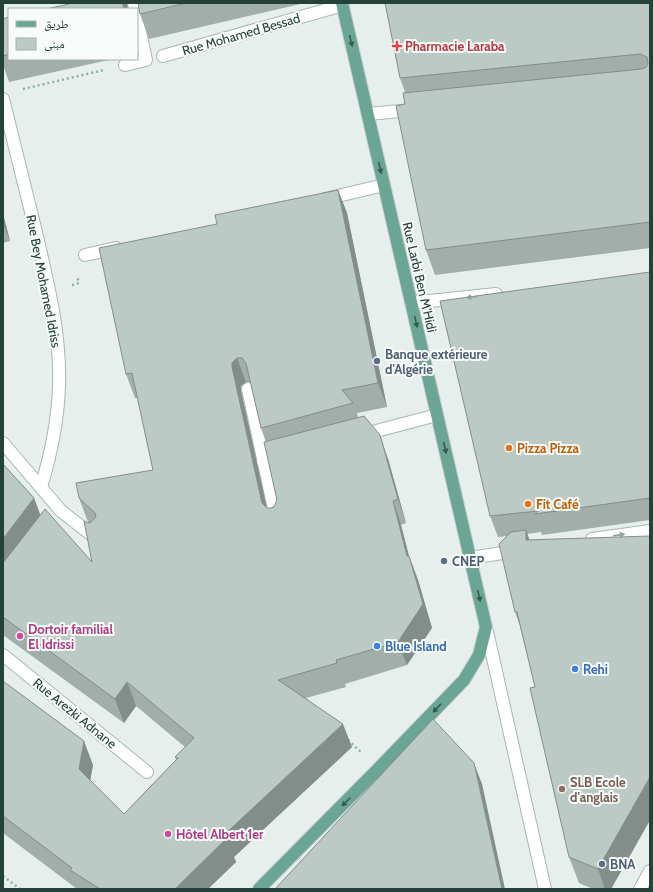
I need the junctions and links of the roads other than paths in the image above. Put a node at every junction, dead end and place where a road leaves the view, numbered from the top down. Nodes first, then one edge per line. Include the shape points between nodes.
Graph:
1 (342, 4) edge
2 (138, 23) edge
3 (163, 56) dead end
4 (125, 65) road end
5 (3, 99) edge
6 (423, 109) edge
7 (368, 114) junction
8 (384, 185) junction
9 (315, 201) edge
10 (131, 244) edge
11 (85, 255) dead end
12 (504, 293) edge
13 (411, 303) junction
14 (248, 389) edge
15 (437, 415) junction
16 (346, 439) edge
17 (3, 443) edge
18 (293, 453) edge
19 (263, 461) junction
20 (41, 487) junction
21 (278, 525) edge
22 (650, 531) edge
23 (97, 539) edge
24 (580, 541) edge
25 (525, 549) edge
26 (470, 558) junction
27 (486, 628) junction
28 (3, 655) edge
29 (147, 772) dead end
30 (650, 871) edge
31 (259, 889) edge
32 (546, 889) edge
33 (640, 889) edge

1 - 3 street, Rue Mohamed Bessad
1 -> 7 main road, Rue Larbi Ben M'Hidi
2 - 4 street via 146,60
5 - 20 street, Rue Bey Mohamed Idriss via 44,266 58,340 58,411
6 - 7 street
7 -> 8 main road, Rue Larbi Ben M'Hidi
8 - 9 street
8 - 13 main road, Rue Larbi Ben M'Hidi
10 - 11 street
12 -> 13 street
13 -> 15 main road, Rue Larbi Ben M'Hidi
14 - 19 street
15 - 16 street
15 -> 26 main road, Rue Larbi Ben M'Hidi
17 - 20 street
18 - 19 street
19 - 21 street
20 - 23 street via 58,514
24 -> 22 street
25 - 26 street
26 -> 27 main road, Rue Larbi Ben M'Hidi
27 -> 31 main road via 479,655 464,680
27 - 32 street
28 - 29 street, Rue Arezki Adnane
30 - 33 street

